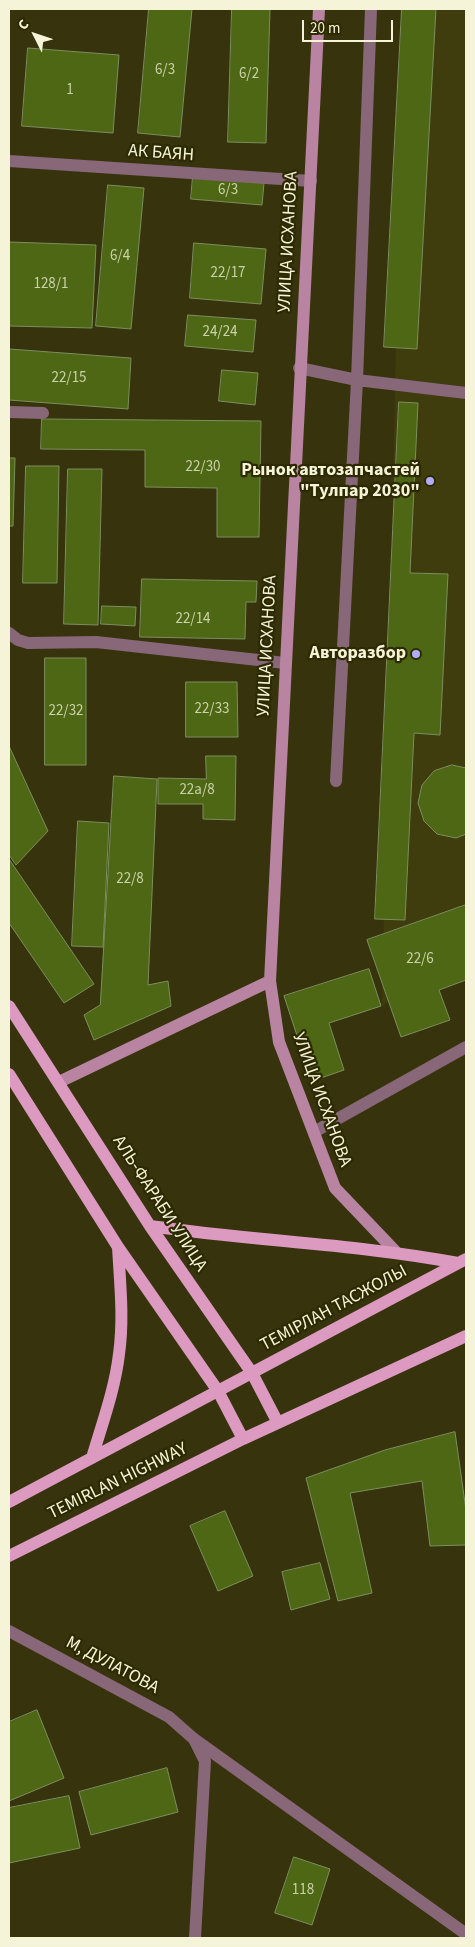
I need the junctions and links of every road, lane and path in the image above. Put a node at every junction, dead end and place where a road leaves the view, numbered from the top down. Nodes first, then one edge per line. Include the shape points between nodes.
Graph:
1 (319, 9) edge
2 (371, 9) edge
3 (9, 161) edge
4 (310, 181) junction
5 (300, 368) junction
6 (356, 380) junction
7 (466, 392) edge
8 (9, 412) edge
9 (43, 413) dead end
10 (9, 633) edge
11 (285, 663) junction
12 (336, 782) dead end
13 (270, 981) junction
14 (9, 1006) edge
15 (466, 1047) edge
16 (9, 1074) edge
17 (59, 1082) junction
18 (314, 1132) junction
19 (150, 1226) junction
20 (118, 1247) junction
21 (395, 1251) junction
22 (462, 1261) edge
23 (466, 1336) edge
24 (252, 1373) junction
25 (218, 1391) junction
26 (278, 1423) junction
27 (243, 1439) junction
28 (92, 1458) junction
29 (9, 1502) edge
30 (9, 1556) edge
31 (9, 1631) edge
32 (194, 1740) junction
33 (466, 1934) edge
34 (195, 1938) edge

1 - 4 main road, УЛИЦА ИСХАНОВА
2 - 6 street
3 - 4 street, АК БАЯН
4 - 5 main road, УЛИЦА ИСХАНОВА
5 - 6 street
5 - 11 main road, УЛИЦА ИСХАНОВА
6 - 7 street
6 - 12 street
8 - 9 street
10 - 11 street via 28,643 96,642
11 - 13 main road, УЛИЦА ИСХАНОВА
13 - 17 main road
13 - 18 main road, УЛИЦА ИСХАНОВА via 278,1042
14 - 17 main road, АЛЬ-ФАРАБИ УЛИЦА
15 - 18 street
16 - 20 main road
17 - 19 main road, АЛЬ-ФАРАБИ УЛИЦА
18 - 21 main road, УЛИЦА ИСХАНОВА via 335,1188
19 - 21 main road via 239,1238
19 - 24 main road, АЛЬ-ФАРАБИ УЛИЦА
20 - 25 main road
20 - 28 main road via 122,1312 119,1355
21 - 22 main road
22 - 24 main road, ТЕМІРЛАН ТАСЖОЛЫ
23 - 26 main road
24 - 25 main road, ТЕМІРЛАН ТАСЖОЛЫ
24 - 26 main road, АЛЬ-ФАРАБИ УЛИЦА
25 - 27 main road
25 - 28 main road, TEMIRLAN HIGHWAY
26 - 27 main road
27 - 30 main road, TEMIRLAN HIGHWAY
28 - 29 main road, TEMIRLAN HIGHWAY
31 - 32 street, М, ДУЛАТОВА via 169,1717
32 - 33 street
32 - 34 street via 205,1762

